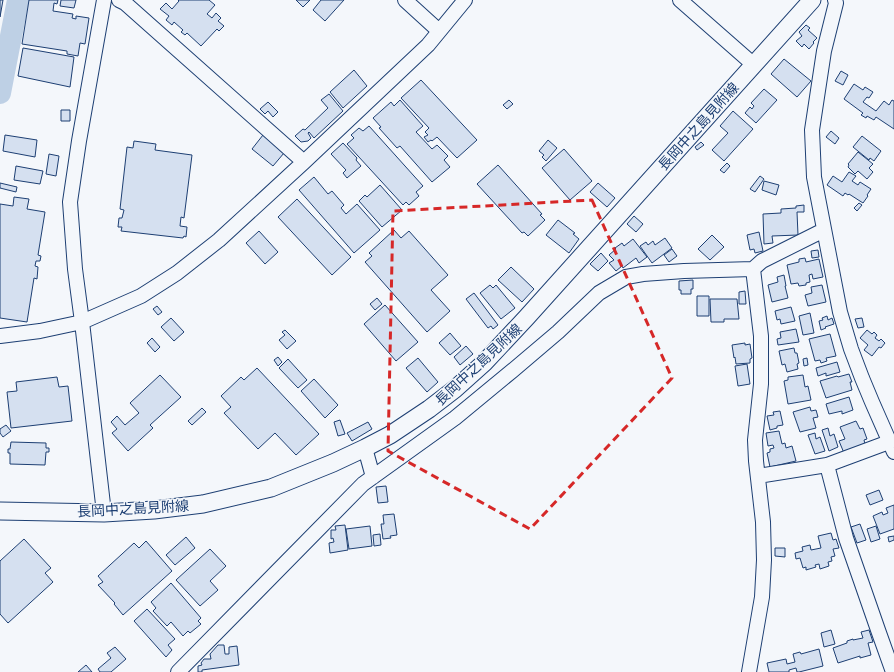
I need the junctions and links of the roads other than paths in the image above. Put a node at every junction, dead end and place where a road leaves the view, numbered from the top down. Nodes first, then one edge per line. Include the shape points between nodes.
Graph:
1 (104, 0) edge
2 (119, 0) edge
3 (405, 0) edge
4 (465, 0) edge
5 (680, 0) edge
6 (812, 0) edge
7 (835, 0) edge
8 (439, 31) junction
9 (754, 65) junction
10 (304, 162) junction
11 (824, 230) junction
12 (753, 269) junction
13 (82, 322) junction
14 (0, 336) edge
15 (892, 447) edge
16 (364, 448) junction
17 (827, 465) junction
18 (758, 476) junction
19 (373, 477) junction
20 (0, 511) edge
21 (104, 513) junction
22 (178, 672) edge
23 (749, 672) edge
24 (893, 672) edge

1 - 13 street via 70,202 74,269
2 - 10 street
3 - 8 street
4 - 8 street
5 - 9 street
6 - 9 main road, 長岡中之島見附線
7 - 11 street via 812,130 814,177
8 - 10 street via 428,45
9 - 16 main road, 長岡中之島見附線 via 484,363 429,409 390,435
10 - 13 street via 219,240 177,273 141,296
11 - 12 street via 762,261
11 - 15 street via 840,312 849,341
12 - 18 street via 761,336 761,384 755,440
12 - 19 street via 643,274 626,277 613,283 598,293 558,332 455,418
13 - 14 street
13 - 21 street
15 - 17 street
16 - 19 street
16 - 21 main road, 長岡中之島見附線 via 271,488 203,504
17 - 18 street
17 - 24 street via 846,538
18 - 23 street via 764,560 762,597
19 - 22 street via 363,484
20 - 21 main road, 長岡中之島見附線

